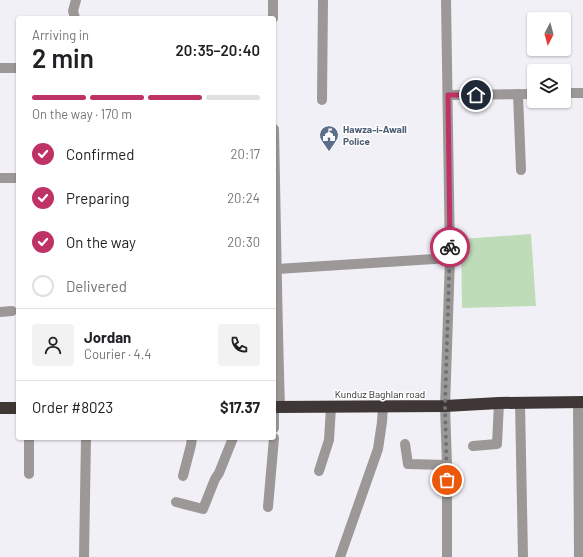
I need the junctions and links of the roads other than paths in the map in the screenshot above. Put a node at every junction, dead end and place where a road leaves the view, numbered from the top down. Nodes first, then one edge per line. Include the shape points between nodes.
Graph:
1 (76, 0) edge
2 (272, 0) edge
3 (323, 0) edge
4 (446, 0) edge
5 (74, 16) edge
6 (273, 16) edge
7 (0, 68) edge
8 (16, 68) edge
9 (571, 93) edge
10 (583, 93) edge
11 (518, 94) junction
12 (527, 94) edge
13 (448, 95) junction
14 (322, 100) dead end
15 (521, 170) dead end
16 (0, 178) edge
17 (16, 178) edge
18 (276, 228) edge
19 (450, 258) junction
20 (277, 269) junction
21 (276, 291) edge
22 (12, 311) dead end
23 (0, 312) edge
24 (580, 402) edge
25 (499, 403) junction
26 (520, 403) junction
27 (383, 406) junction
28 (445, 406) junction
29 (276, 407) edge
30 (331, 407) junction
31 (0, 408) edge
32 (16, 408) edge
33 (29, 440) edge
34 (86, 440) edge
35 (192, 440) edge
36 (232, 440) edge
37 (274, 440) edge
38 (405, 444) dead end
39 (473, 446) dead end
40 (447, 465) junction
41 (319, 471) dead end
42 (29, 474) dead end
43 (183, 476) dead end
44 (176, 502) dead end
45 (268, 507) dead end
46 (84, 557) edge
47 (340, 557) edge
48 (447, 557) edge
49 (522, 557) edge
50 (579, 557) edge

1 - 5 street
2 - 6 street
3 - 14 street
4 - 13 street
7 - 8 street
9 - 10 street
11 - 12 street
11 - 13 street
11 - 15 street
13 - 19 street
16 - 17 street
18 - 20 street
19 - 20 street
19 - 28 street
20 - 21 street
22 - 23 street
24 - 26 highway, Kunduz Baghlan road
24 - 50 street
25 - 26 highway, Kunduz Baghlan road
25 - 28 highway, Kunduz Baghlan road
25 - 39 street via 497,444
26 - 49 street
27 - 28 highway, Kunduz Baghlan road
27 - 30 highway, Kunduz Baghlan road
27 - 47 street via 378,449
28 - 40 street
29 - 30 highway, Kunduz Baghlan road
30 - 41 street via 329,440
31 - 32 highway
33 - 42 street
34 - 46 street
35 - 43 street
36 - 44 street via 203,509
37 - 45 street
38 - 40 street via 408,464
40 - 48 street

